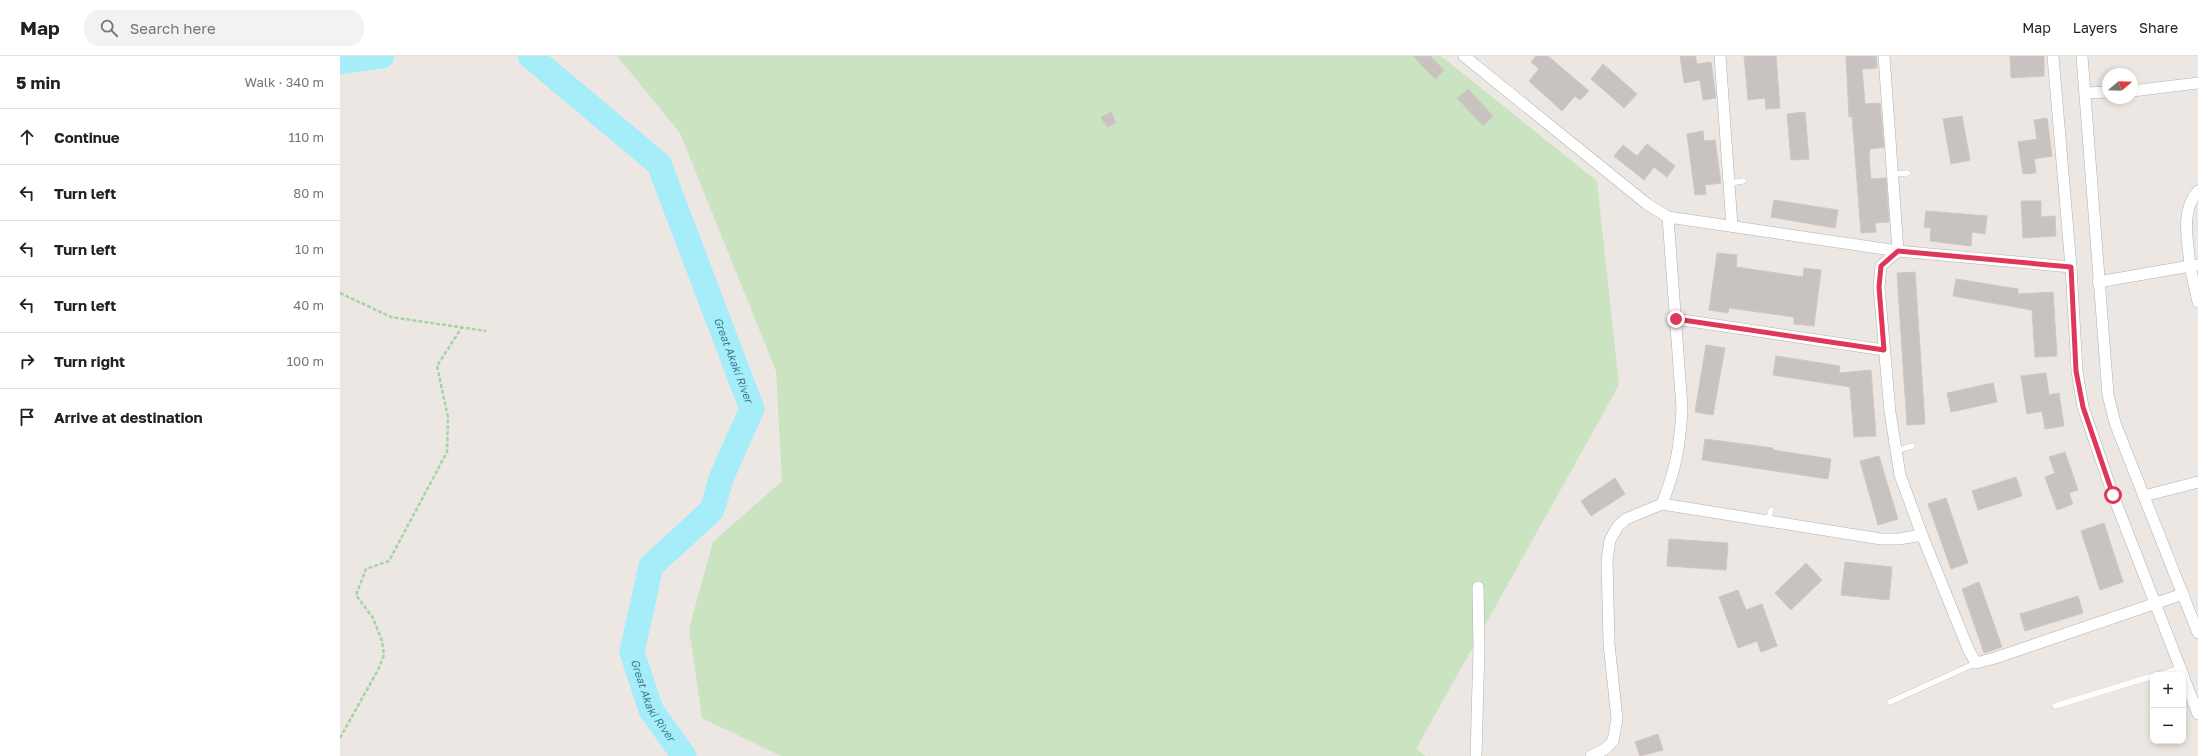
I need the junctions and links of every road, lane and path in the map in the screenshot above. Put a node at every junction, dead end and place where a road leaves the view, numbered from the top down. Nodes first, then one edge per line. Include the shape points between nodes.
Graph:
1 (1464, 56) edge
2 (1720, 56) edge
3 (1884, 56) edge
4 (2053, 56) edge
5 (2082, 56) edge
6 (2198, 83) edge
7 (2138, 90) edge
8 (2102, 92) edge
9 (2085, 93) junction
10 (1908, 173) dead end
11 (1894, 174) junction
12 (1743, 181) dead end
13 (1729, 183) junction
14 (2198, 191) edge
15 (1668, 217) junction
16 (1732, 226) junction
17 (1898, 251) junction
18 (2194, 265) edge
19 (2071, 267) junction
20 (2098, 282) junction
21 (340, 293) edge
22 (2198, 302) edge
23 (1676, 319) junction
24 (462, 327) junction
25 (486, 331) dead end
26 (1884, 350) junction
27 (1912, 446) dead end
28 (1896, 450) junction
29 (2198, 482) edge
30 (2144, 496) junction
31 (1662, 504) junction
32 (1922, 535) junction
33 (1478, 587) dead end
34 (2183, 594) junction
35 (2154, 603) junction
36 (2198, 633) edge
37 (1976, 662) junction
38 (2182, 672) edge
39 (2150, 677) edge
40 (2186, 683) edge
41 (1890, 702) dead end
42 (2055, 706) dead end
43 (2198, 714) edge
44 (340, 738) edge
45 (1476, 756) edge
46 (1591, 756) edge

1 - 15 street via 1647,204
2 - 13 street
3 - 11 street
4 - 19 street
5 - 9 street
6 - 7 street
8 - 9 street
9 - 20 street
10 - 11 lane
11 - 17 street
12 - 13 lane
13 - 16 street
14 - 18 street via 2191,199 2187,212
15 - 16 street
15 - 23 street
16 - 17 street
17 - 19 street
17 - 26 street via 1881,266 1879,287
18 - 20 street
18 - 22 street
19 - 35 street via 2076,371 2083,407
20 - 30 street via 2108,395 2115,423
21 - 24 path via 391,317
23 - 26 street
23 - 31 street via 1682,408 1681,440 1675,469
24 - 25 path
24 - 44 path via 437,366 448,417 447,452 389,561 366,569 356,596 374,618 384,655
26 - 28 street
27 - 28 lane
28 - 32 street via 1900,475
29 - 30 street
30 - 34 street
31 - 32 street via 1770,515 1881,539
31 - 46 street via 1626,519 1618,526 1610,540 1607,560 1609,644 1617,719 1613,741 1605,749
32 - 37 street via 1969,651
33 - 45 street
34 - 35 street
34 - 36 street
35 - 37 street via 1995,658
35 - 38 street
37 - 41 lane
39 - 42 lane
40 - 43 street

